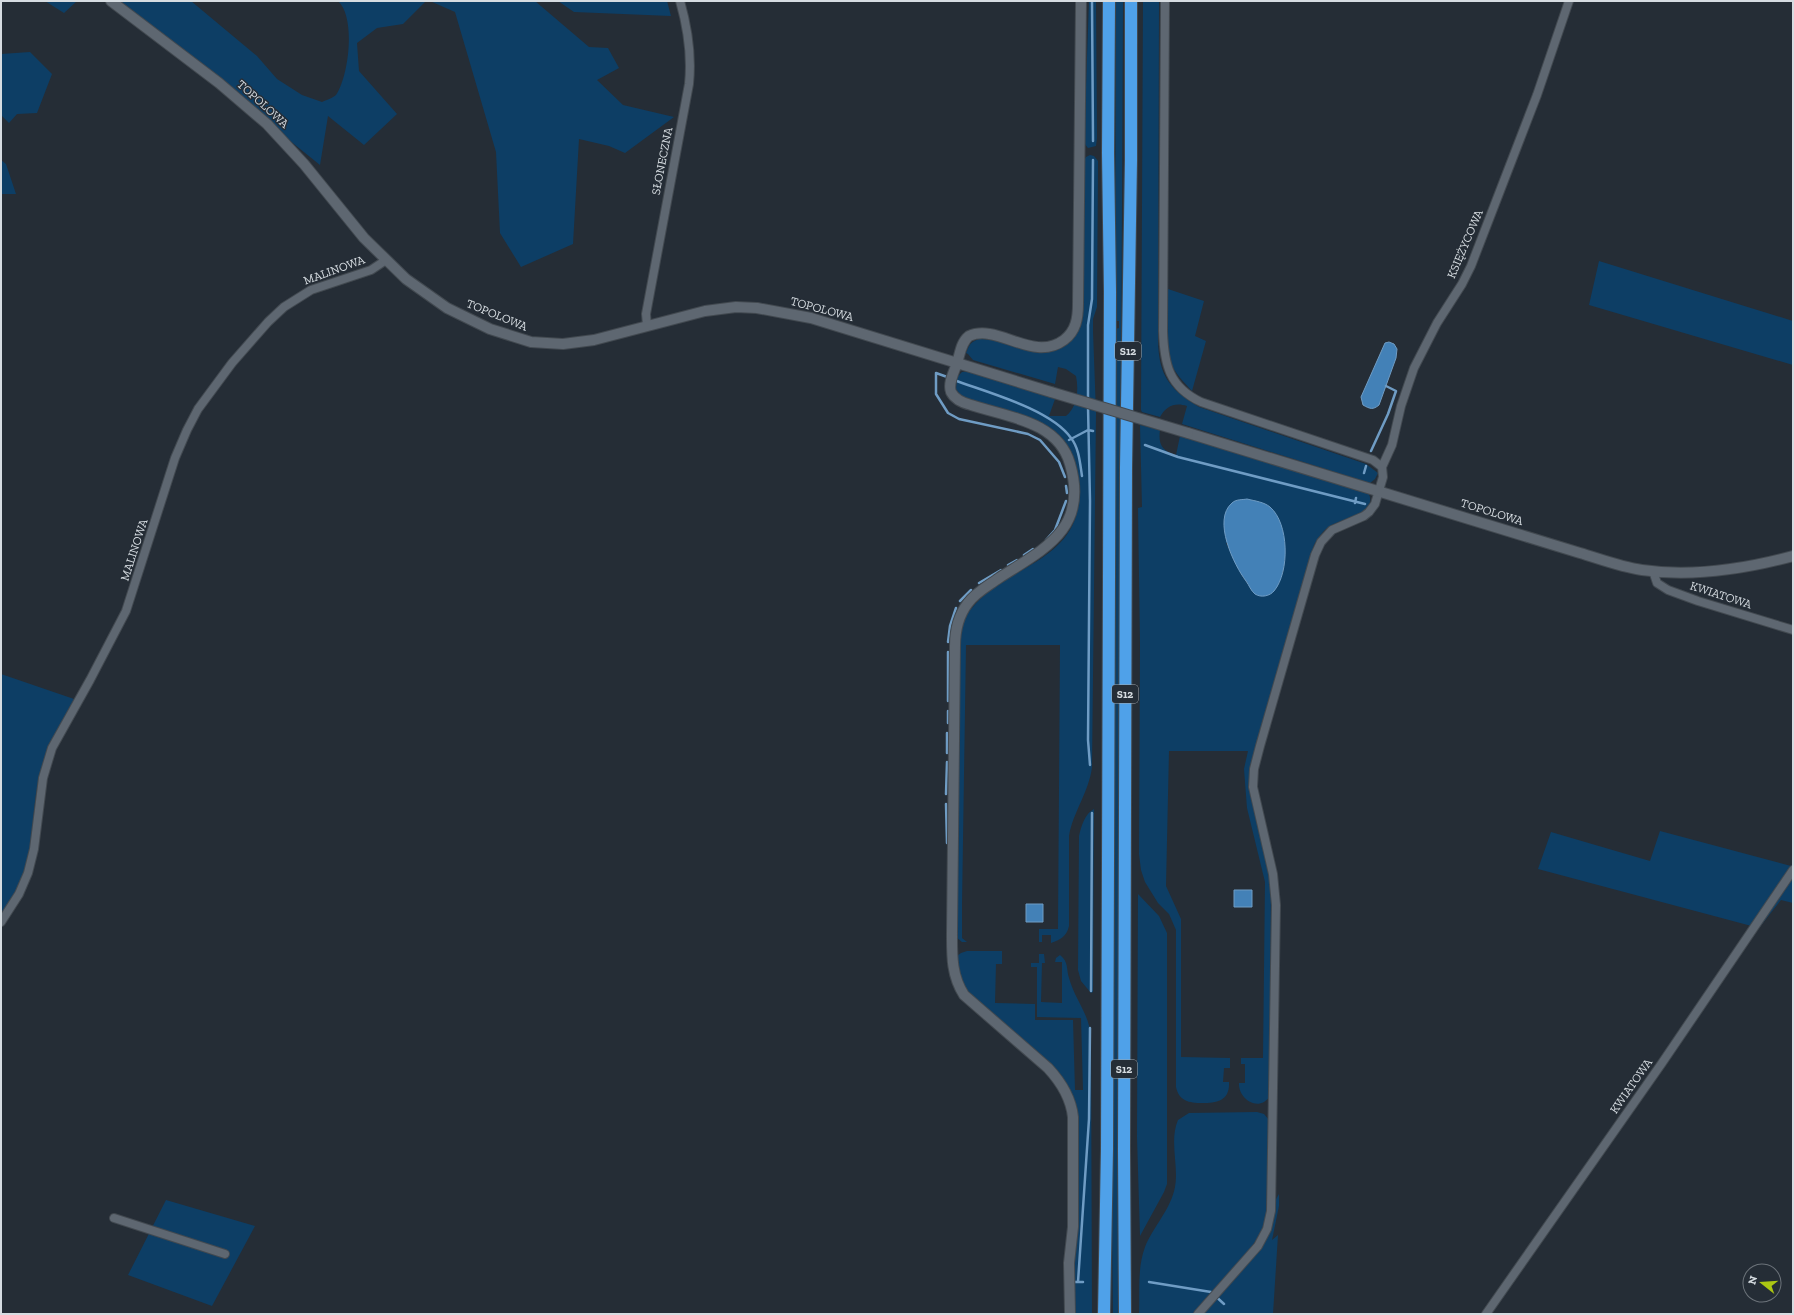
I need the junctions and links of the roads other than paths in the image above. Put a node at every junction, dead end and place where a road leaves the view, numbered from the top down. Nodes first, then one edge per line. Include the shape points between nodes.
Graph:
1 (111, 1) edge
2 (680, 1) edge
3 (1081, 1) edge
4 (1109, 1) edge
5 (1131, 1) edge
6 (1165, 1) edge
7 (1569, 1) edge
8 (386, 260) junction
9 (647, 325) junction
10 (957, 363) junction
11 (1382, 467) junction
12 (1379, 492) junction
13 (1793, 556) edge
14 (1653, 571) junction
15 (1793, 630) edge
16 (1793, 870) edge
17 (1, 922) edge
18 (114, 1218) dead end
19 (225, 1254) dead end
20 (1070, 1314) edge
21 (1104, 1314) edge
22 (1125, 1314) edge
23 (1198, 1314) edge
24 (1486, 1314) edge

1 - 8 street, TOPOLOWA via 214,79 267,124 308,169 364,238
2 - 9 street, SŁONECZNA via 689,40 691,67 646,314
3 - 10 street via 1077,322 1066,338 1047,347 1031,346 983,333 972,335 965,340
4 - 21 highway, S12 via 1107,1149
5 - 22 highway, S12 via 1126,468
6 - 11 street via 1163,331 1164,358 1169,372 1184,391 1201,402 1373,460
7 - 11 street, KSIĘŻYCOWA via 1482,241 1466,277 1419,357 1401,406 1392,445
8 - 9 street, TOPOLOWA via 418,289 457,314 524,341 548,344 576,343
8 - 17 street, MALINOWA via 371,270 311,290 284,307 232,363 198,409 176,458 126,611 52,748 43,778 34,849 28,873 19,894
9 - 10 street, TOPOLOWA via 711,310 757,308 807,317
10 - 12 street, TOPOLOWA, bridge
10 - 20 street via 950,385 954,397 968,404 1030,423 1048,433 1068,457 1073,478 1073,505 1068,522 1059,536 977,593 964,609 957,625 952,924 953,970 964,995 1053,1073 1071,1104 1073,1228 1069,1264
11 - 12 street, KSIĘŻYCOWA via 1384,473
12 - 14 street, TOPOLOWA via 1587,556
12 - 23 street, KSIĘŻYCOWA via 1369,512 1332,530 1323,538 1318,548 1254,769 1253,787 1273,874 1276,904 1271,1211 1267,1229 1258,1246
13 - 14 street, TOPOLOWA via 1761,564 1717,570
14 - 15 street, KWIATOWA via 1657,583 1668,590
16 - 24 street, KWIATOWA via 1662,1063
18 - 19 street

